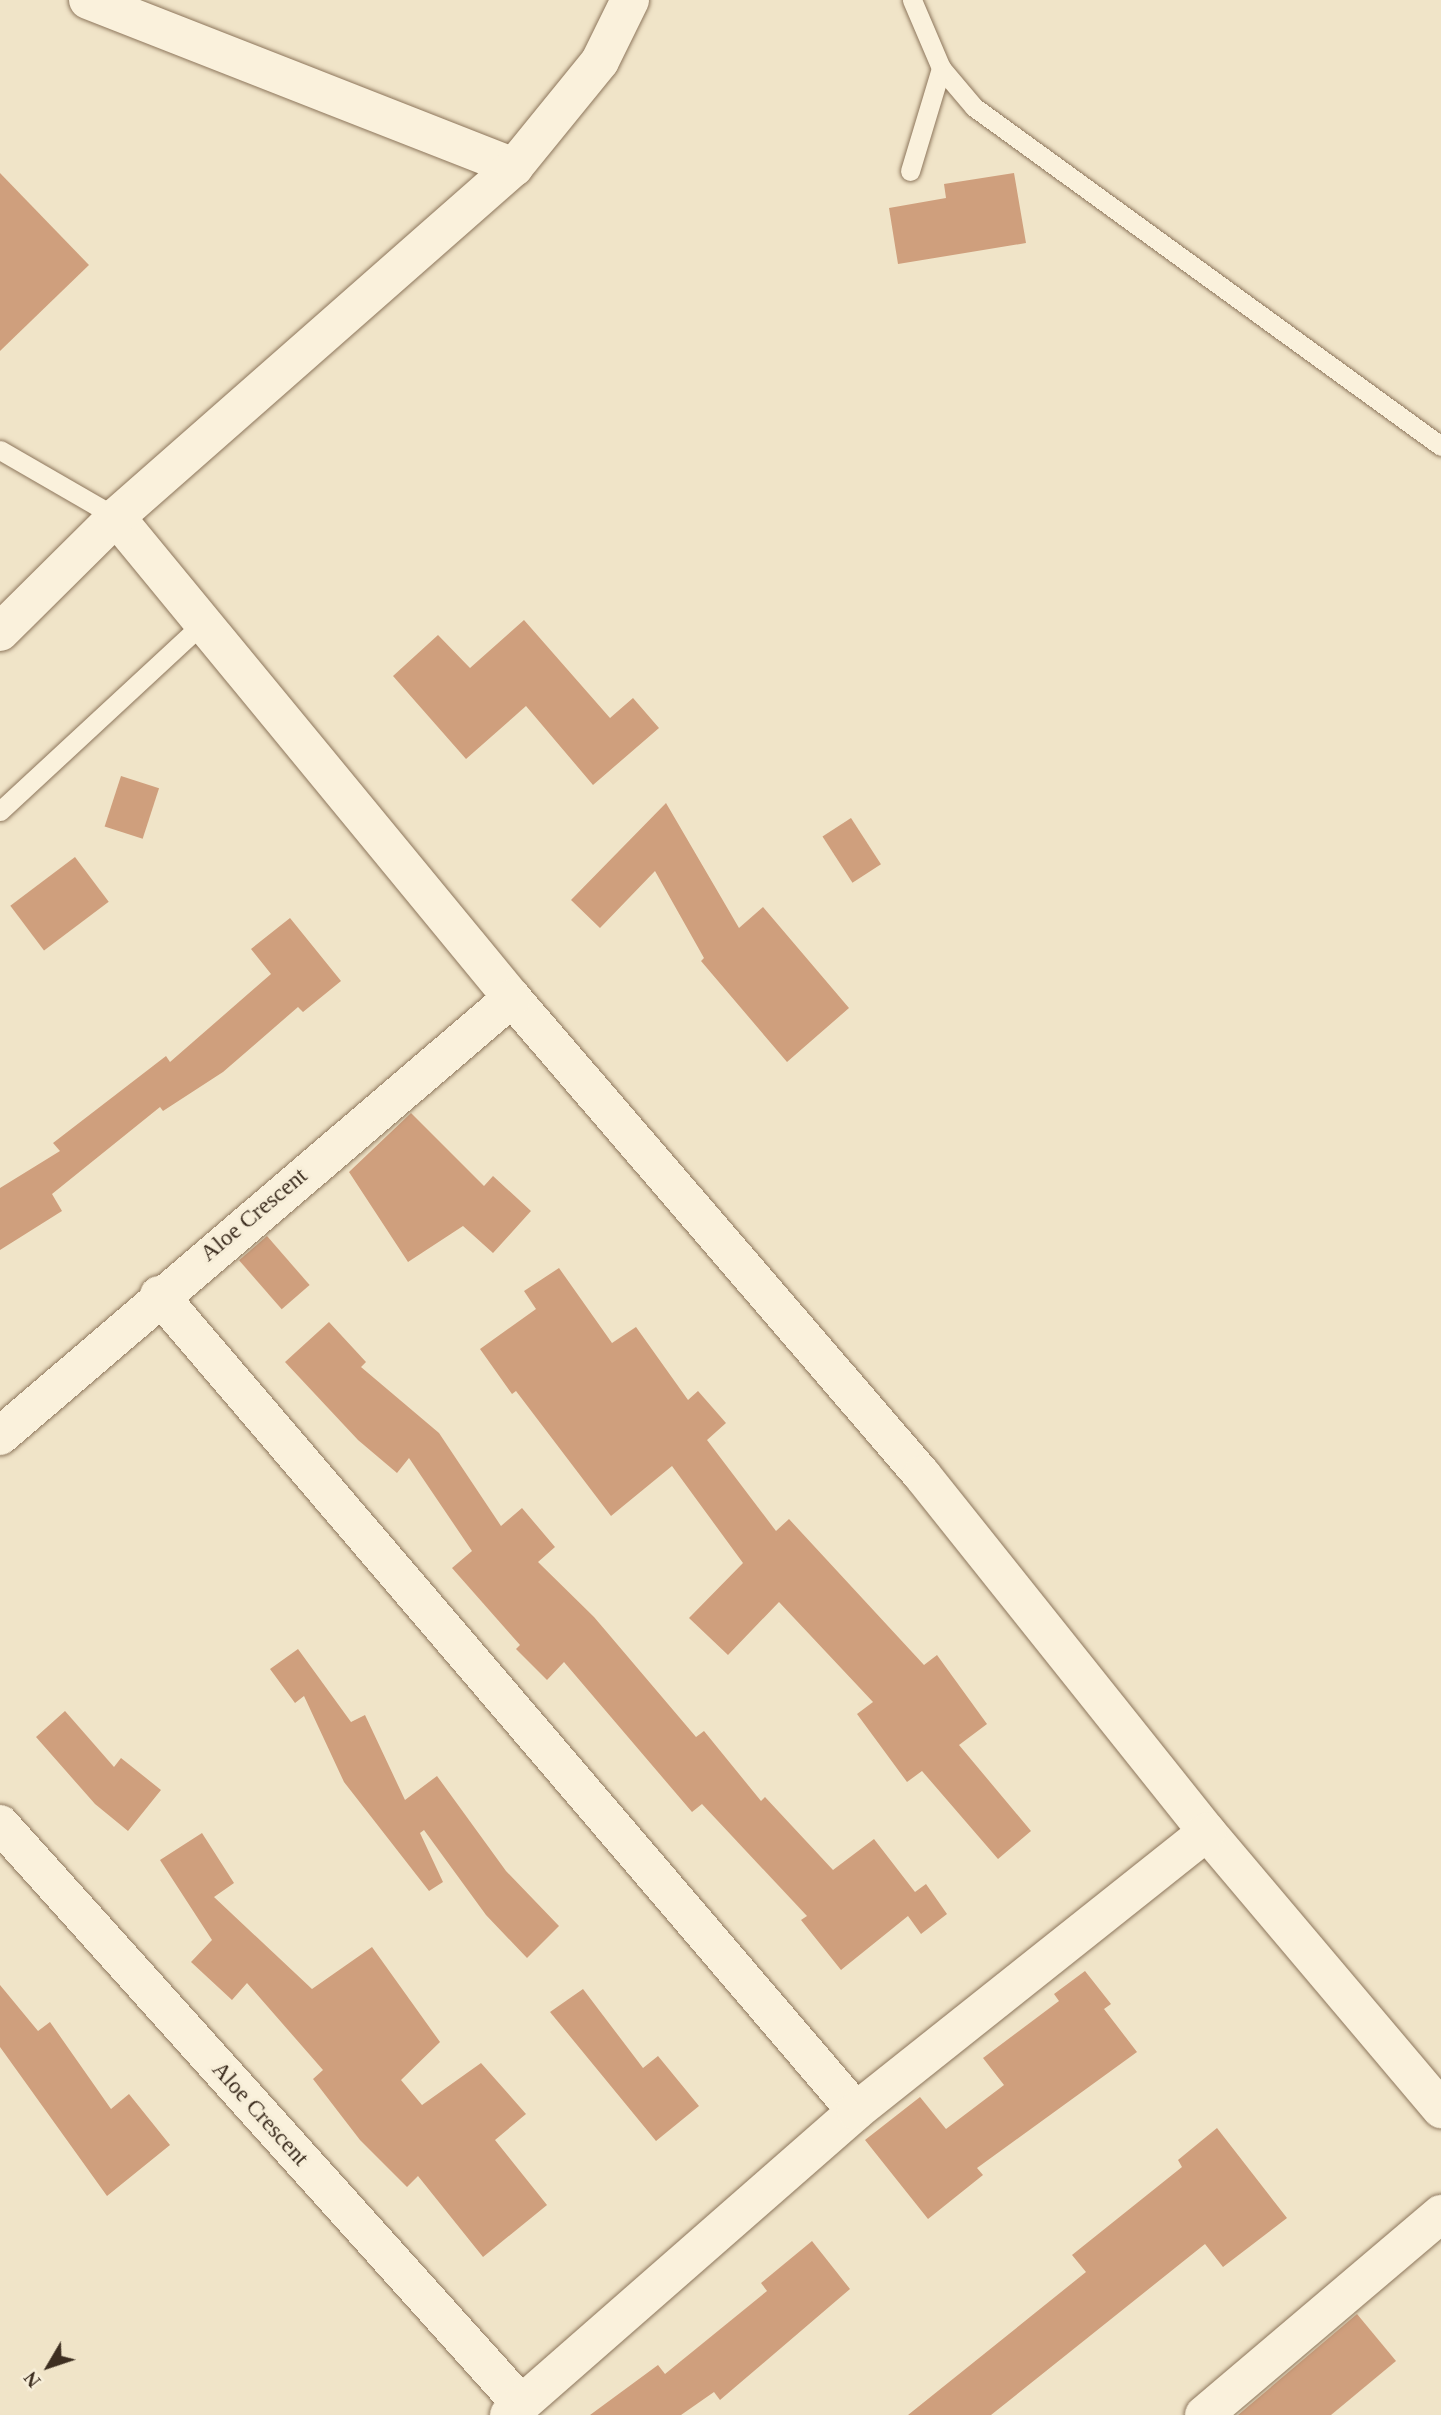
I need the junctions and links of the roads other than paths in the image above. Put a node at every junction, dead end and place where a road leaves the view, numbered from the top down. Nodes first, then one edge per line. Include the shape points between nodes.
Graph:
1 (88, 0) edge
2 (630, 0) edge
3 (912, 0) edge
4 (941, 68) junction
5 (514, 167) junction
6 (910, 171) dead end
7 (1441, 446) edge
8 (0, 450) edge
9 (116, 517) junction
10 (204, 622) junction
11 (0, 632) edge
12 (0, 811) edge
13 (512, 998) junction
14 (159, 1295) junction
15 (0, 1436) edge
16 (0, 1824) edge
17 (1207, 1832) junction
18 (1441, 2109) edge
19 (856, 2111) junction
20 (1441, 2214) edge
21 (515, 2409) edge
22 (1204, 2415) edge

1 - 5 street
2 - 5 street via 600,61
3 - 4 lane
4 - 6 lane
4 - 7 lane via 974,107
5 - 9 street
8 - 9 lane
9 - 10 street
9 - 11 street
10 - 12 lane
10 - 13 street
13 - 14 street, Aloe Crescent
13 - 17 street via 922,1475
14 - 15 street, Aloe Crescent
14 - 19 street
16 - 21 street, Aloe Crescent
17 - 18 street
17 - 19 street
19 - 21 street
20 - 22 street

